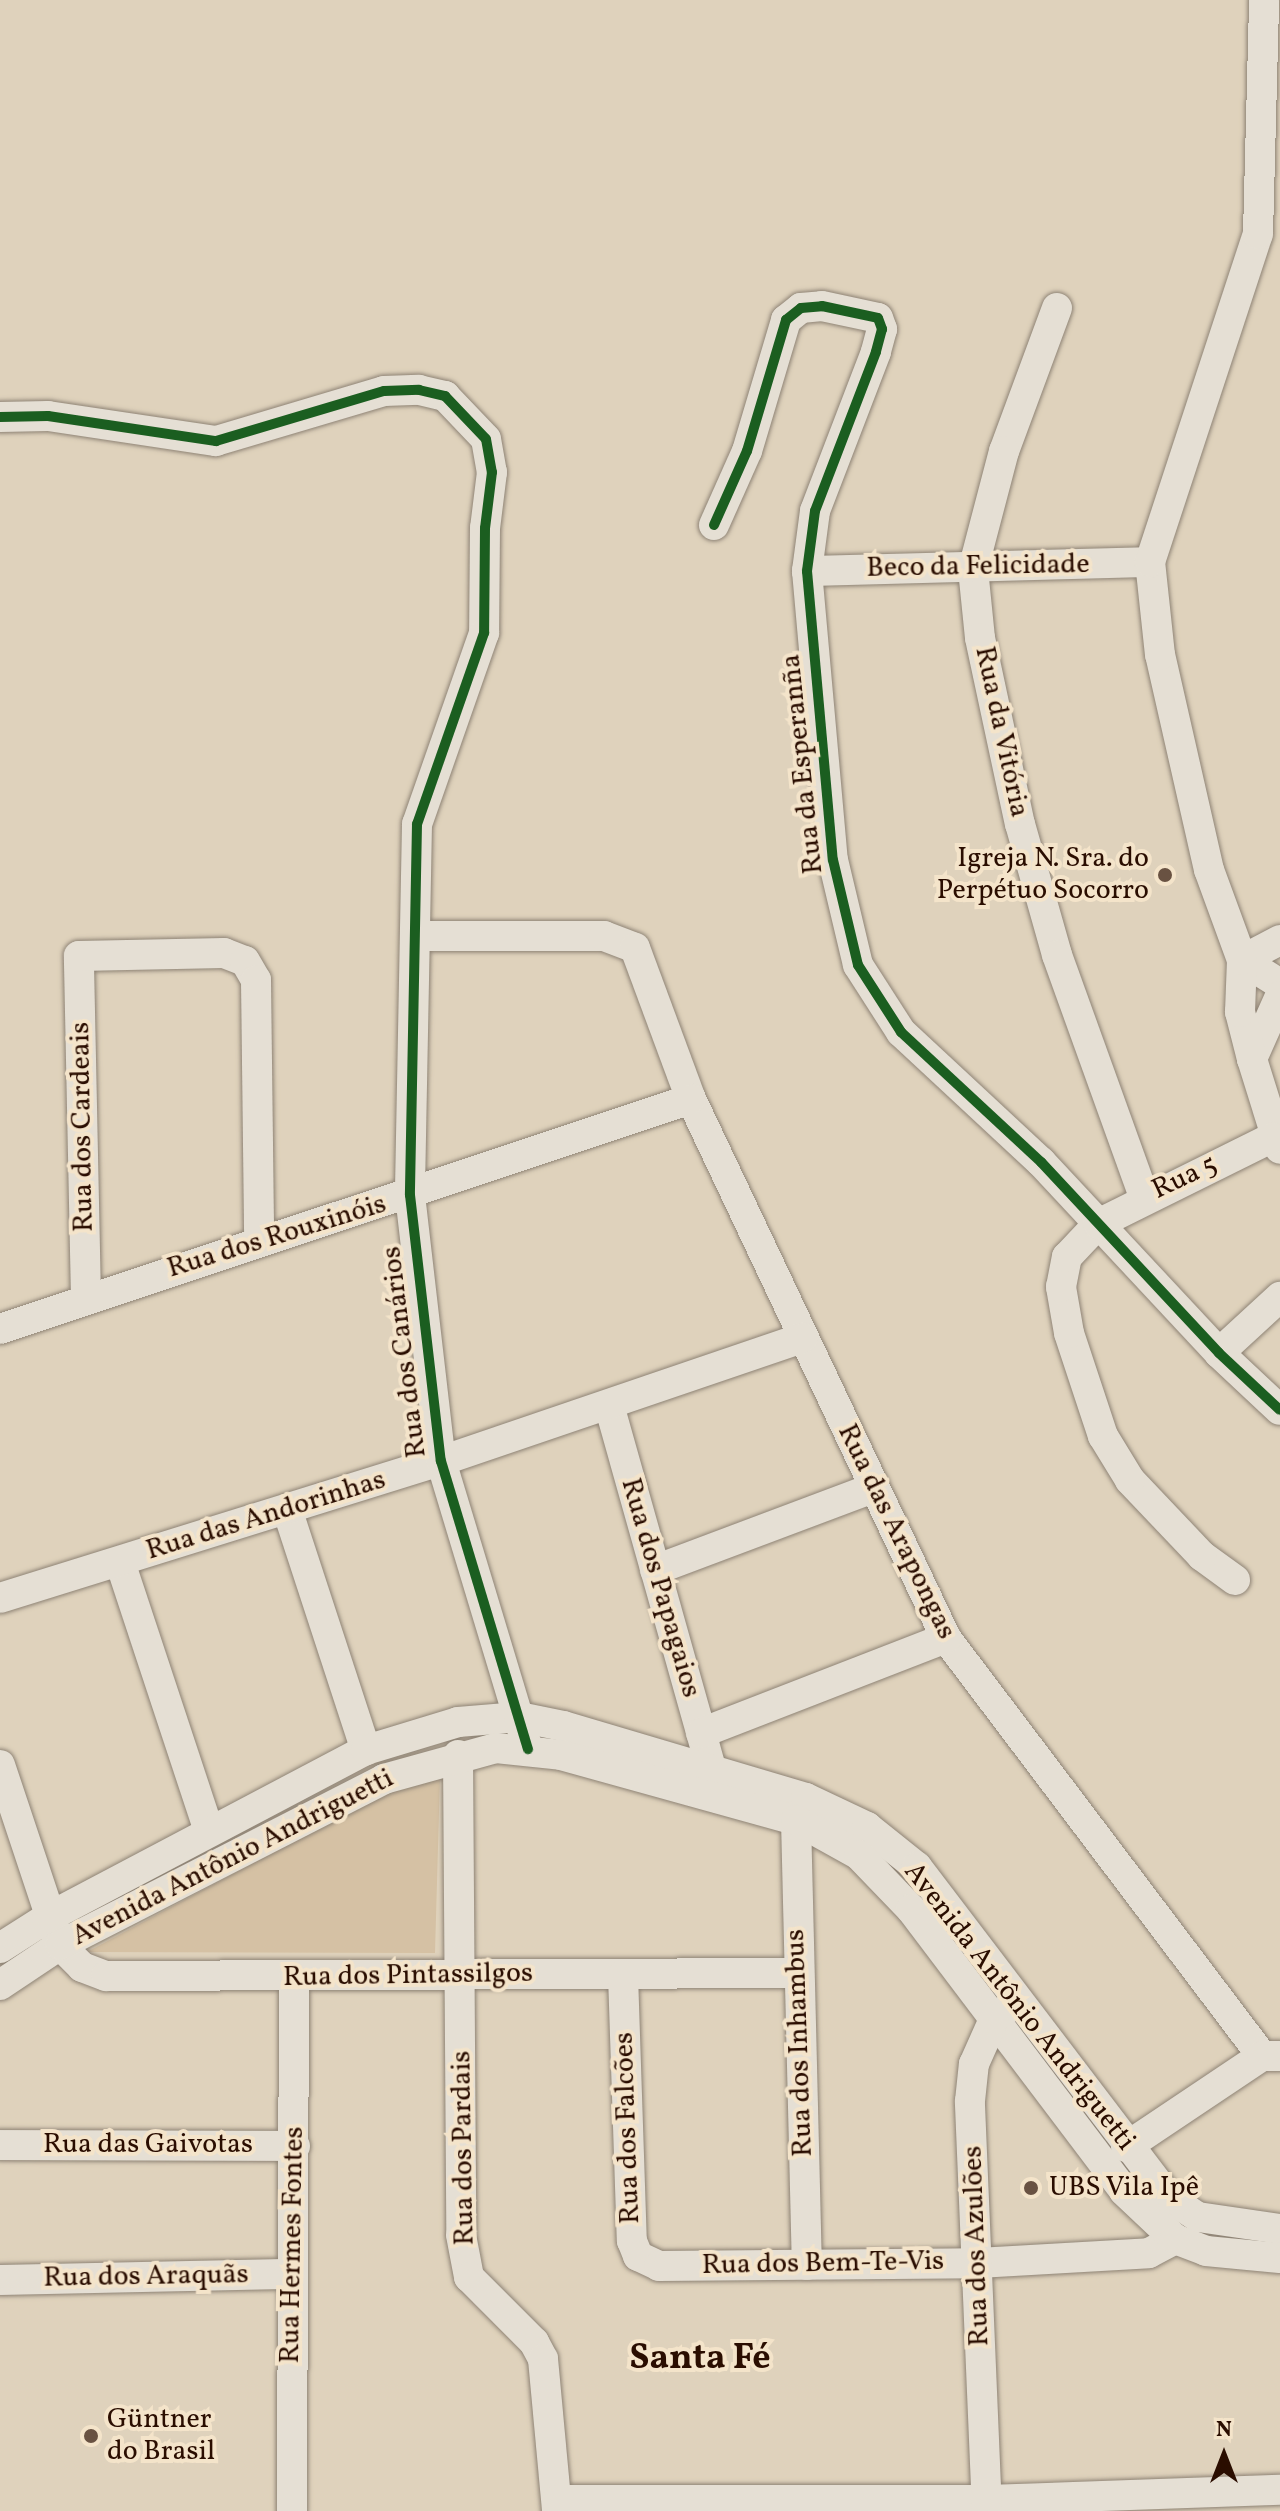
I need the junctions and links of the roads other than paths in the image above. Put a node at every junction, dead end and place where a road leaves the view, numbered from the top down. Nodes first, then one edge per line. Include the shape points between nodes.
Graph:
1 (1264, 0) edge
2 (1269, 234) edge
3 (1057, 308) dead end
4 (0, 417) edge
5 (714, 525) dead end
6 (1150, 562) junction
7 (973, 569) junction
8 (807, 571) junction
9 (416, 936) junction
10 (1280, 940) edge
11 (1242, 960) junction
12 (1280, 984) edge
13 (1280, 996) edge
14 (1252, 1059) junction
15 (1280, 1070) edge
16 (691, 1099) junction
17 (1265, 1106) junction
18 (1277, 1143) edge
19 (410, 1195) junction
20 (1144, 1197) junction
21 (1098, 1224) junction
22 (259, 1240) junction
23 (1280, 1297) edge
24 (86, 1298) junction
25 (0, 1329) edge
26 (803, 1338) junction
27 (1219, 1353) junction
28 (609, 1405) junction
29 (1280, 1410) edge
30 (441, 1461) junction
31 (873, 1488) junction
32 (287, 1509) junction
33 (120, 1562) junction
34 (655, 1570) junction
35 (1235, 1580) dead end
36 (0, 1598) edge
37 (946, 1638) junction
38 (519, 1717) junction
39 (701, 1733) junction
40 (528, 1749) junction
41 (366, 1750) junction
42 (458, 1755) junction
43 (0, 1765) edge
44 (712, 1771) junction
45 (796, 1820) junction
46 (209, 1831) junction
47 (47, 1918) junction
48 (60, 1945) junction
49 (0, 1948) edge
50 (797, 1973) junction
51 (462, 1974) junction
52 (623, 1975) junction
53 (294, 1978) junction
54 (0, 1985) edge
55 (1019, 1998) junction
56 (994, 2019) junction
57 (1271, 2056) edge
58 (0, 2145) edge
59 (295, 2146) junction
60 (1126, 2147) junction
61 (1280, 2229) edge
62 (1175, 2239) junction
63 (1280, 2258) edge
64 (978, 2263) junction
65 (807, 2265) junction
66 (659, 2266) joint
67 (293, 2274) junction
68 (0, 2280) edge
69 (1280, 2490) edge
70 (557, 2506) edge
71 (987, 2506) edge
72 (292, 2511) edge

1 - 2 street
2 - 6 street
3 - 7 street, Rua da Vitória via 1004,451
4 - 9 street via 48,416 216,441 384,391 419,390 445,396 486,439 492,472 485,528 484,633 417,824
5 - 8 street, Rua da Esperanña via 747,451 786,320 801,308 822,306 869,313 882,329 815,511
6 - 7 street, Beco da Felicidade
6 - 11 street via 1160,655 1202,839
7 - 8 street, Beco da Felicidade
7 - 20 street, Rua da Vitória via 980,638 1020,824 1057,955
8 - 21 street, Rua da Esperanña via 833,860 858,965 901,1032 1041,1162
9 - 16 street, Rua das Arapongas via 604,936 635,948
9 - 19 street, Rua dos Canários
10 - 11 street
11 - 12 street
11 - 14 street via 1240,1012
13 - 14 street
14 - 17 street
15 - 17 street
16 - 19 street, Rua dos Rouxinóis
16 - 26 street, Rua das Arapongas
17 - 18 street
18 - 20 street, Rua 5
19 - 22 street, Rua dos Rouxinóis
19 - 30 street, Rua dos Canários
20 - 21 street, Rua 5
21 - 27 street, Rua da Esperanña
21 - 35 street via 1067,1257 1061,1287 1069,1333 1103,1436 1130,1480 1202,1556
22 - 24 street, Rua dos Rouxinóis
22 - 24 street, Rua dos Cardeais via 256,980 245,961 224,953 79,956
23 - 27 street
24 - 25 street, Rua dos Rouxinóis
26 - 28 street, Rua das Andorinhas
26 - 31 street, Rua das Arapongas
27 - 29 street, Rua da Esperanña
28 - 30 street, Rua das Andorinhas
28 - 34 street, Rua dos Papagaios
30 - 32 street, Rua das Andorinhas
30 - 38 street, Rua dos Canários
31 - 34 street
31 - 37 street, Rua das Arapongas
32 - 33 street, Rua das Andorinhas
32 - 41 street
33 - 36 street, Rua das Andorinhas
33 - 46 street
34 - 39 street, Rua dos Papagaios
37 - 39 street
37 - 57 street, Rua das Arapongas
38 - 40 street, Rua dos Canários
38 - 41 street, Avenida Antônio Andriguetti via 458,1722
38 - 44 street, Avenida Antônio Andriguetti
39 - 44 street, Rua dos Papagaios
40 - 42 street, Avenida Antônio Andriguetti
40 - 45 street, Avenida Antônio Andriguetti
41 - 46 street, Avenida Antônio Andriguetti
42 - 48 street, Avenida Antônio Andriguetti via 384,1779
42 - 51 street, Rua dos Pardais
43 - 47 street, Rua dos Pintassilgos
44 - 55 street, Avenida Antônio Andriguetti via 806,1798 867,1827 917,1867
45 - 50 street, Rua dos Inhambus
45 - 56 street, Avenida Antônio Andriguetti via 859,1855 911,1909
46 - 47 street, Avenida Antônio Andriguetti
47 - 48 street, Rua dos Pintassilgos
47 - 49 street, Avenida Antônio Andriguetti
48 - 53 street, Rua dos Pintassilgos via 82,1967 106,1976
48 - 54 street, Avenida Antônio Andriguetti
50 - 52 street, Rua dos Pintassilgos
50 - 65 street, Rua dos Inhambus
51 - 52 street, Rua dos Pintassilgos
51 - 53 street, Rua dos Pintassilgos
51 - 70 street, Rua dos Pardais via 461,2235 469,2277 543,2359
52 - 66 street, Rua dos Falcões via 632,2241 638,2256
53 - 59 street, Rua Hermes Fontes
55 - 56 street, Rua dos Azulões
55 - 60 street, Avenida Antônio Andriguetti
56 - 62 street, Avenida Antônio Andriguetti via 1124,2191
56 - 64 street, Rua dos Azulões via 974,2064 970,2101
57 - 60 street
58 - 59 street, Rua das Gaivotas
59 - 67 street, Rua Hermes Fontes
60 - 61 street, Avenida Antônio Andriguetti via 1168,2197 1198,2217
62 - 63 street, Avenida Antônio Andriguetti via 1206,2251
62 - 64 street, Rua dos Bem-Te-Vis via 1149,2253
64 - 65 street, Rua dos Bem-Te-Vis
64 - 71 street, Rua dos Azulões
65 - 66 street, Rua dos Bem-Te-Vis
67 - 68 street, Rua dos Araquãs
67 - 72 street, Rua Hermes Fontes
69 - 71 street
70 - 71 street

